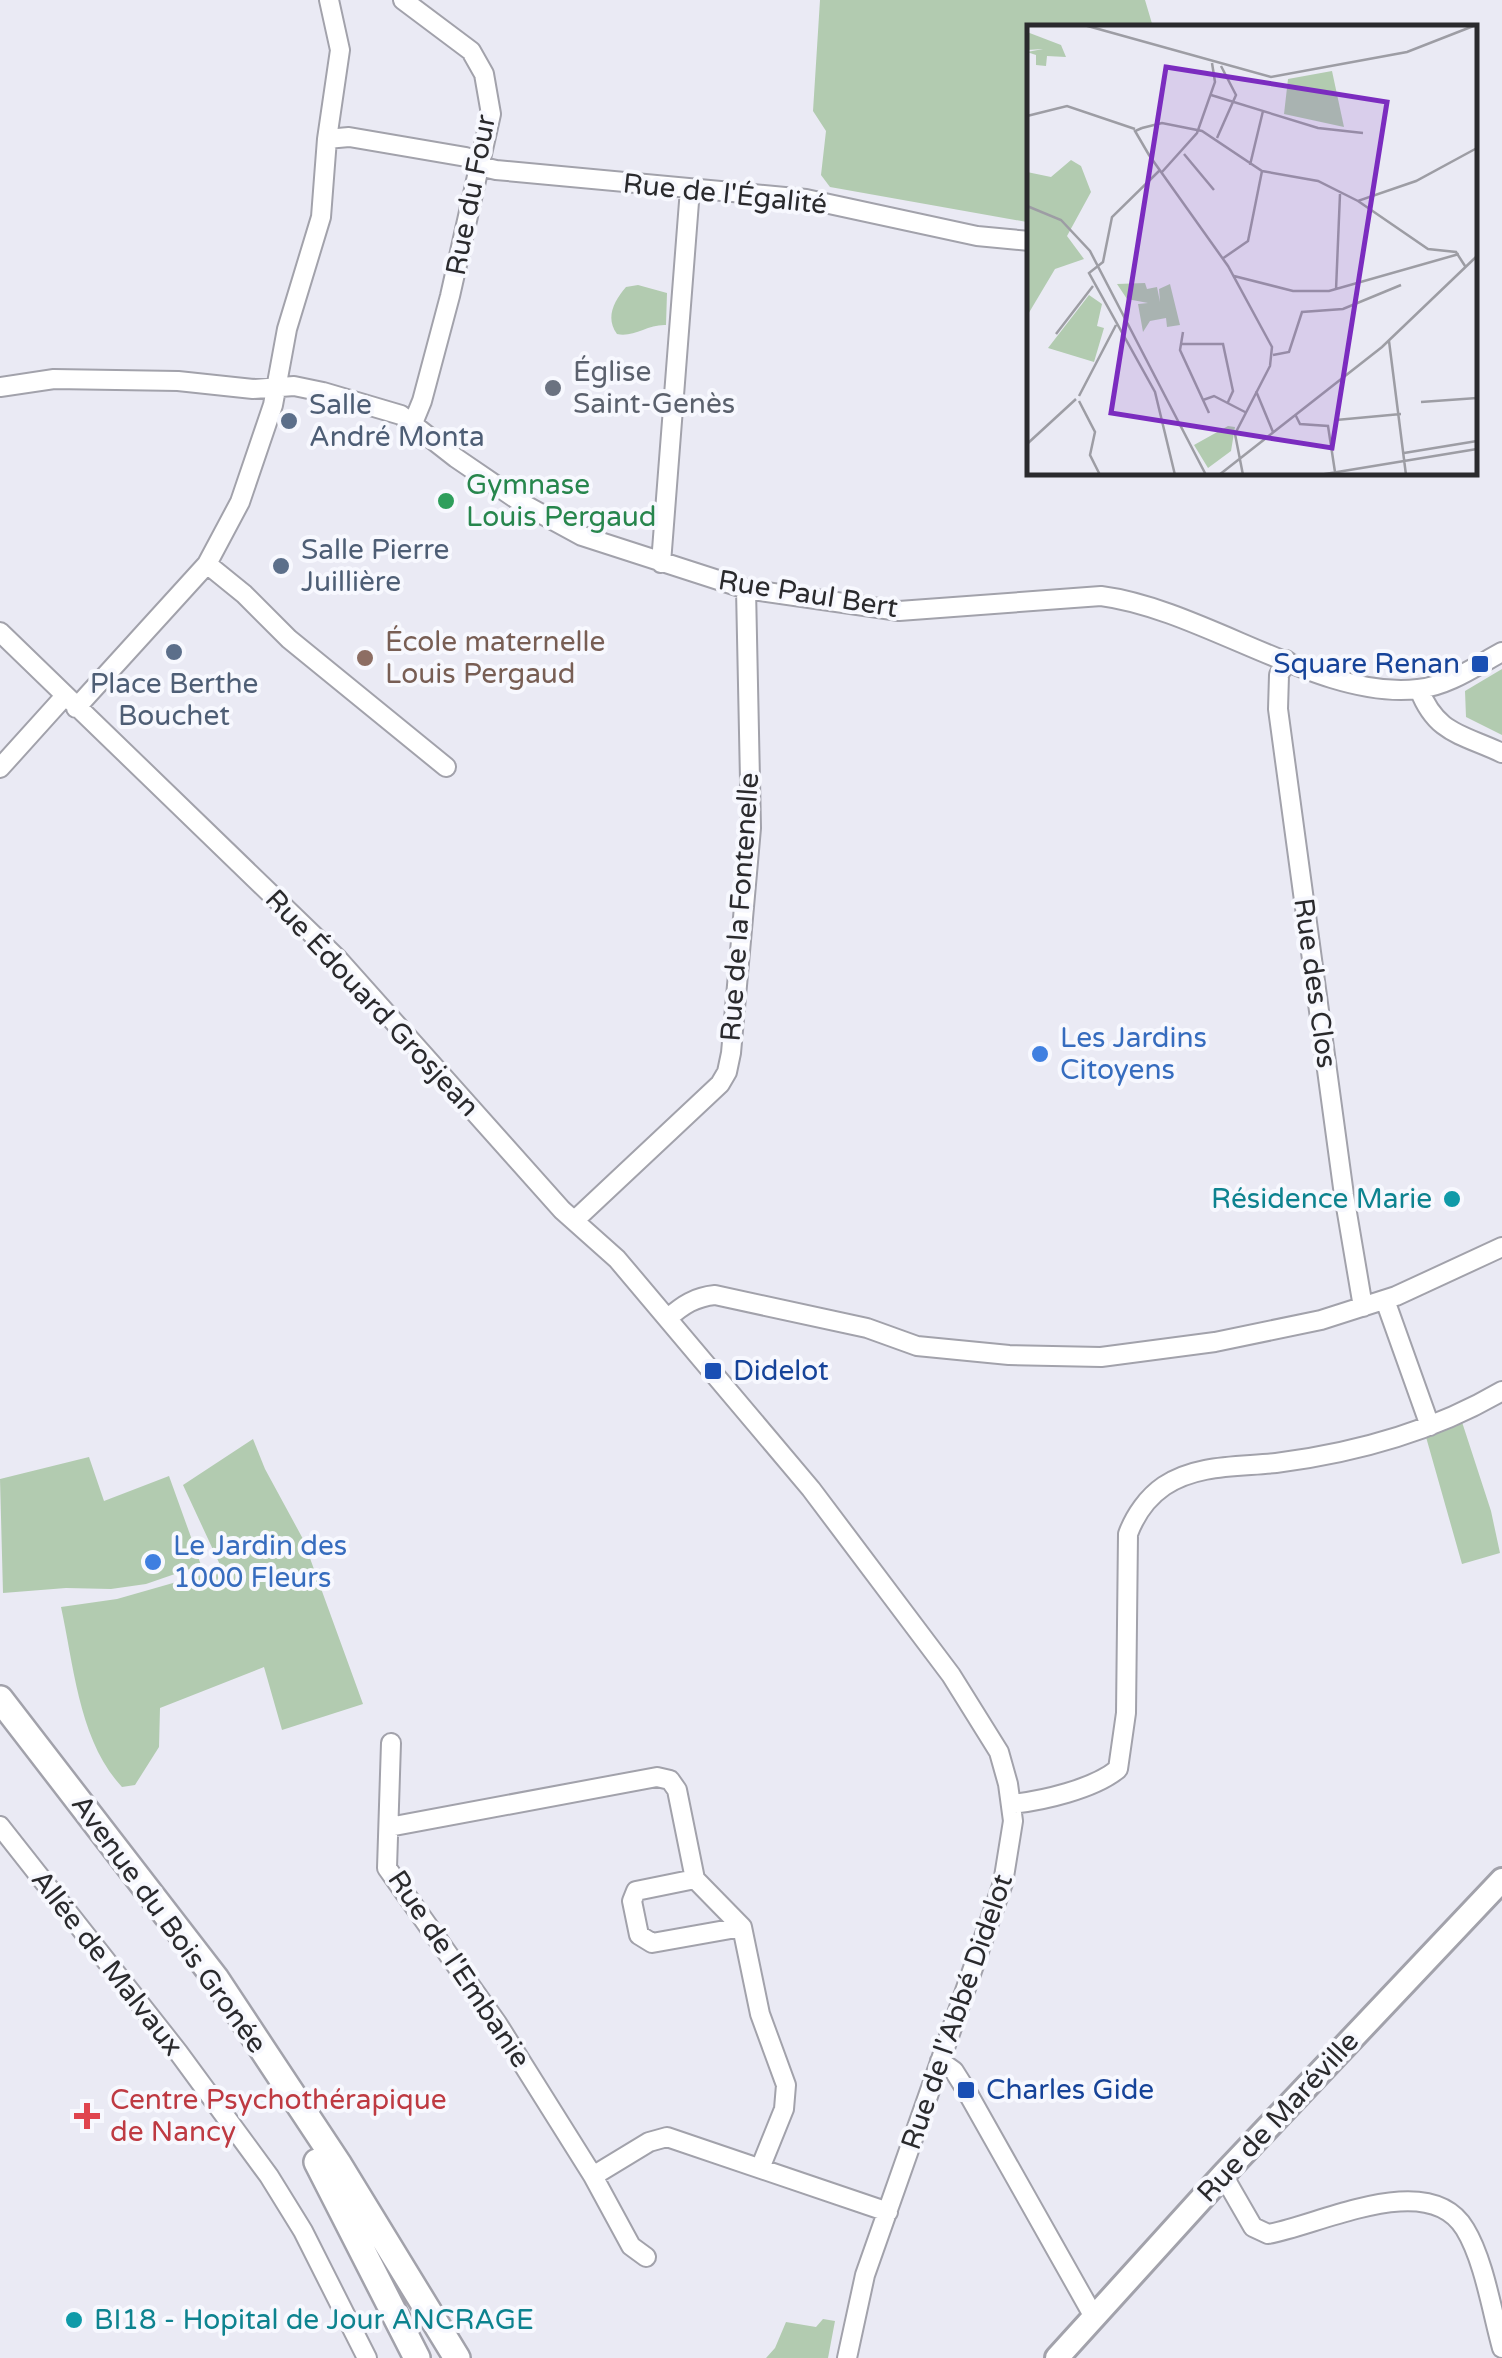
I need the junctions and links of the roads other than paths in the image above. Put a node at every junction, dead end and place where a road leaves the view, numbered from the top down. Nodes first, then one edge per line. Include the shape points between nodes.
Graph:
1 (329, 0) edge
2 (403, 0) edge
3 (327, 139) junction
4 (479, 166) junction
5 (690, 189) junction
6 (1027, 240) edge
7 (0, 387) edge
8 (278, 388) junction
9 (412, 423) junction
10 (660, 563) junction
11 (207, 564) junction
12 (746, 589) junction
13 (0, 632) edge
14 (1502, 652) edge
15 (1286, 660) junction
16 (1419, 689) junction
17 (70, 702) junction
18 (1502, 753) edge
19 (446, 766) dead end
20 (0, 768) edge
21 (575, 1220) junction
22 (1502, 1247) edge
23 (1385, 1300) junction
24 (1363, 1307) junction
25 (668, 1318) junction
26 (690, 1342) joint
27 (1500, 1399) edge
28 (1430, 1426) junction
29 (0, 1699) edge
30 (0, 1725) edge
31 (391, 1743) dead end
32 (1011, 1804) junction
33 (0, 1826) edge
34 (389, 1827) junction
35 (695, 1879) junction
36 (1502, 1880) edge
37 (742, 1927) junction
38 (940, 2061) junction
39 (761, 2166) junction
40 (1223, 2175) junction
41 (593, 2176) junction
42 (888, 2212) junction
43 (646, 2257) dead end
44 (1094, 2317) junction
45 (1502, 2348) edge
46 (367, 2358) edge
47 (417, 2358) edge
48 (457, 2358) edge
49 (847, 2358) edge
50 (1057, 2358) edge

1 - 3 street via 340,50
2 - 4 street, Rue du Four via 462,42 482,66 491,114
3 - 4 street, Rue de l'Égalité via 466,156
3 - 8 street via 321,218 287,329
4 - 5 street, Rue de l'Égalité
4 - 9 street, Rue du Four
5 - 6 street, Rue de l'Égalité via 806,198 977,236
5 - 10 street
7 - 8 street, Rue Paul Bert via 54,380
8 - 9 street, Rue Paul Bert via 323,392
8 - 11 street via 240,502
9 - 10 street, Rue Paul Bert via 525,505 582,536
10 - 12 street, Rue Paul Bert
11 - 17 street
11 - 19 street
12 - 15 street, Rue Paul Bert via 899,611 1128,599
12 - 21 street, Rue de la Fontenelle via 751,828 727,1072
13 - 17 street, Rue Édouard Grosjean
14 - 16 street
15 - 16 street, Rue Paul Bert via 1382,689
15 - 24 street, Rue des Clos via 1278,709
16 - 18 street via 1440,724
17 - 20 street
17 - 21 street, Rue Édouard Grosjean via 338,959
21 - 25 street, Rue Édouard Grosjean
22 - 23 street
23 - 24 street
23 - 28 street
24 - 25 street via 1214,1342 1076,1358 917,1346 868,1328 715,1295
25 - 26 street, Rue Édouard Grosjean
26 - 32 street, Rue de l'Abbé Didelot via 822,1503 975,1710 998,1752
27 - 28 street
28 - 32 street via 1316,1456 1205,1470 1164,1486 1141,1508 1128,1534 1126,1713 1118,1769 1036,1802
29 - 48 main road, Avenue du Bois Gronée via 216,1979
30 - 47 main road, Avenue du Bois Gronée via 206,1990 334,2192
31 - 34 street, Rue de l'Embanie
32 - 38 street, Rue de l'Abbé Didelot via 1003,1883
33 - 46 street, Allée de Malvaux via 269,2176
34 - 35 street via 657,1777 677,1790
34 - 41 street, Rue de l'Embanie via 390,1875 489,2010
35 - 37 street
35 - 37 street via 636,1891 639,1935 652,1943
36 - 40 main road, Rue de Maréville
37 - 39 street via 760,2014 786,2085 784,2109
38 - 42 street, Rue de l'Abbé Didelot
38 - 44 street via 966,2090
39 - 41 street via 667,2137
39 - 42 street
40 - 44 main road, Rue de Maréville
40 - 45 street via 1253,2227 1268,2234 1408,2200 1456,2217 1472,2244
41 - 43 street, Rue de l'Embanie via 631,2246
42 - 49 street, Rue de l'Abbé Didelot via 858,2300
44 - 50 main road, Rue de Maréville

